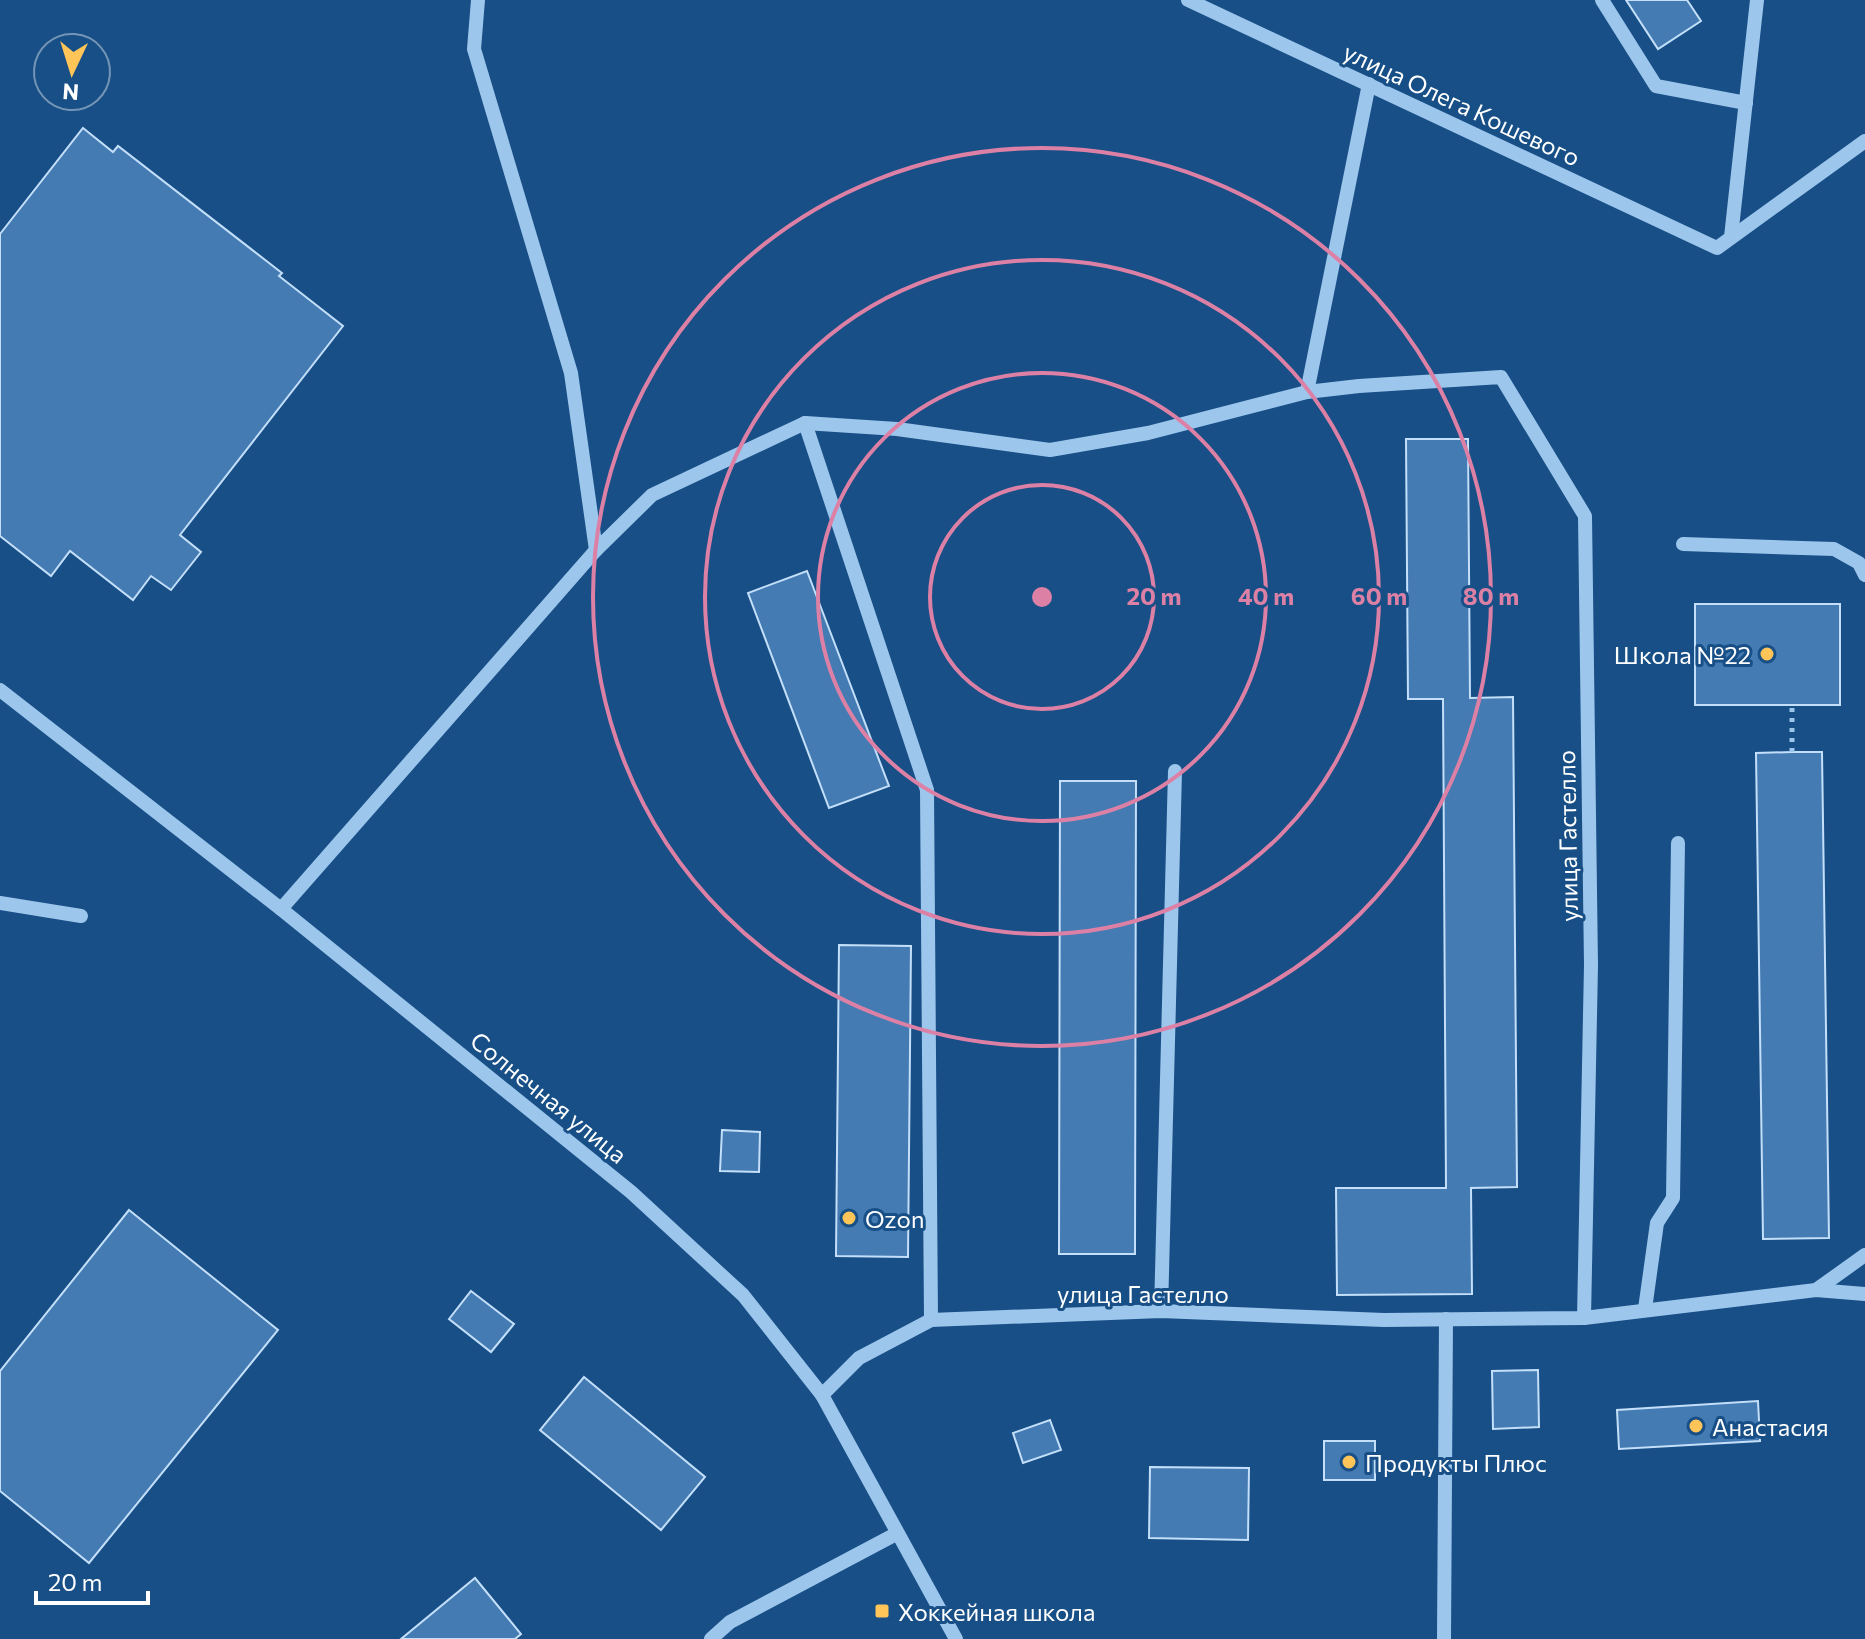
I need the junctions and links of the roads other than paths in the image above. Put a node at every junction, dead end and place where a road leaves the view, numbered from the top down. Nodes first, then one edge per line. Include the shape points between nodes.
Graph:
1 (478, 0) edge
2 (1188, 0) edge
3 (1602, 0) edge
4 (1757, 0) edge
5 (1369, 84) junction
6 (1746, 103) junction
7 (1865, 141) edge
8 (1731, 237) junction
9 (1307, 392) junction
10 (805, 423) junction
11 (1683, 544) dead end
12 (596, 550) junction
13 (1865, 575) edge
14 (0, 690) edge
15 (1175, 771) dead end
16 (1678, 843) dead end
17 (0, 903) edge
18 (281, 909) junction
19 (81, 916) dead end
20 (1865, 1255) edge
21 (1816, 1290) junction
22 (1865, 1294) edge
23 (1645, 1309) junction
24 (1161, 1311) junction
25 (1584, 1318) junction
26 (1446, 1319) junction
27 (931, 1320) junction
28 (822, 1395) junction
29 (896, 1534) junction
30 (711, 1639) edge
31 (956, 1639) edge
32 (1444, 1639) edge

1 - 12 street via 474,49 571,373
2 - 5 street, улица Олега Кошевого
3 - 6 street via 1656,86
4 - 6 street
5 - 8 street, улица Олега Кошевого via 1717,248
5 - 9 street
6 - 8 street
7 - 8 street
9 - 10 street via 1148,433 1050,450 897,429
9 - 25 street, улица Гастелло via 1501,377 1585,516 1591,965
10 - 12 street via 652,495
10 - 27 street via 927,790
11 - 13 street via 1834,549 1859,563
12 - 18 street
14 - 18 street, Солнечная улица
15 - 24 street
16 - 23 street via 1673,1198 1657,1223
17 - 19 street
18 - 28 street, Солнечная улица via 631,1192 743,1295
20 - 21 street
21 - 22 street, улица Гастелло
21 - 23 street, улица Гастелло
23 - 25 street, улица Гастелло
24 - 26 street, улица Гастелло
24 - 27 street, улица Гастелло
25 - 26 street, улица Гастелло
26 - 32 street
27 - 28 street, улица Гастелло via 859,1358
28 - 29 street, Солнечная улица
29 - 30 street via 730,1622
29 - 31 street, Солнечная улица

